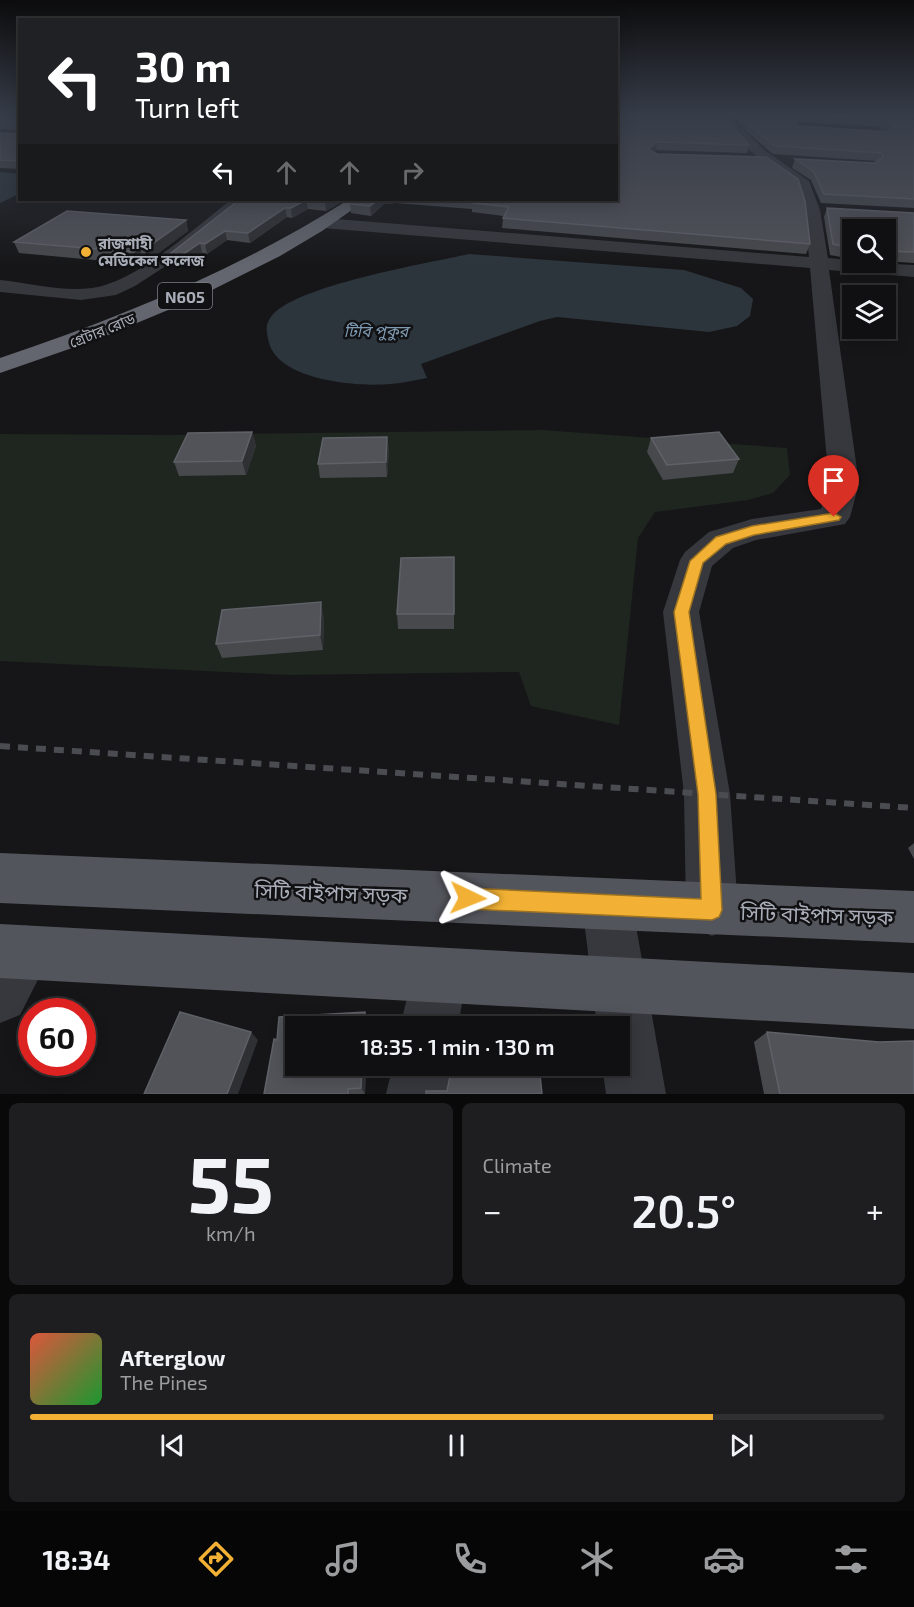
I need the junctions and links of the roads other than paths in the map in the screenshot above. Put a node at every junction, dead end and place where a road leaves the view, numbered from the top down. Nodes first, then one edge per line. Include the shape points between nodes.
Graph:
1 (774, 165) edge
2 (239, 201) edge
3 (343, 201) edge
4 (357, 201) edge
5 (323, 224) junction
6 (819, 263) junction
7 (914, 271) edge
8 (0, 285) edge
9 (0, 357) edge
10 (0, 366) edge
11 (0, 878) edge
12 (607, 904) junction
13 (712, 910) junction
14 (914, 917) edge
15 (8, 966) edge
16 (621, 985) junction
17 (434, 1001) edge
18 (914, 1002) edge
19 (420, 1076) edge
20 (416, 1094) edge
21 (636, 1094) edge

1 - 6 street via 804,184 817,210
2 - 8 street via 138,279 115,289 92,294
3 - 9 highway, গ্রেটার রোড / N605 via 275,242 186,287 41,345
4 - 5 highway, গ্রেটার রোড / N605
5 - 6 street
5 - 10 highway, গ্রেটার রোড / N605 via 206,287 68,344
6 - 7 street
6 - 13 street via 844,484 834,517 752,530 721,540 697,561 681,612 707,794
11 - 12 main road, সিটি বাইপাস সড়ক
12 - 13 main road, সিটি বাইপাস সড়ক
12 - 16 street
13 - 14 main road, সিটি বাইপাস সড়ক
15 - 17 main road
16 - 17 main road
16 - 18 main road
16 - 21 street
19 - 20 street

